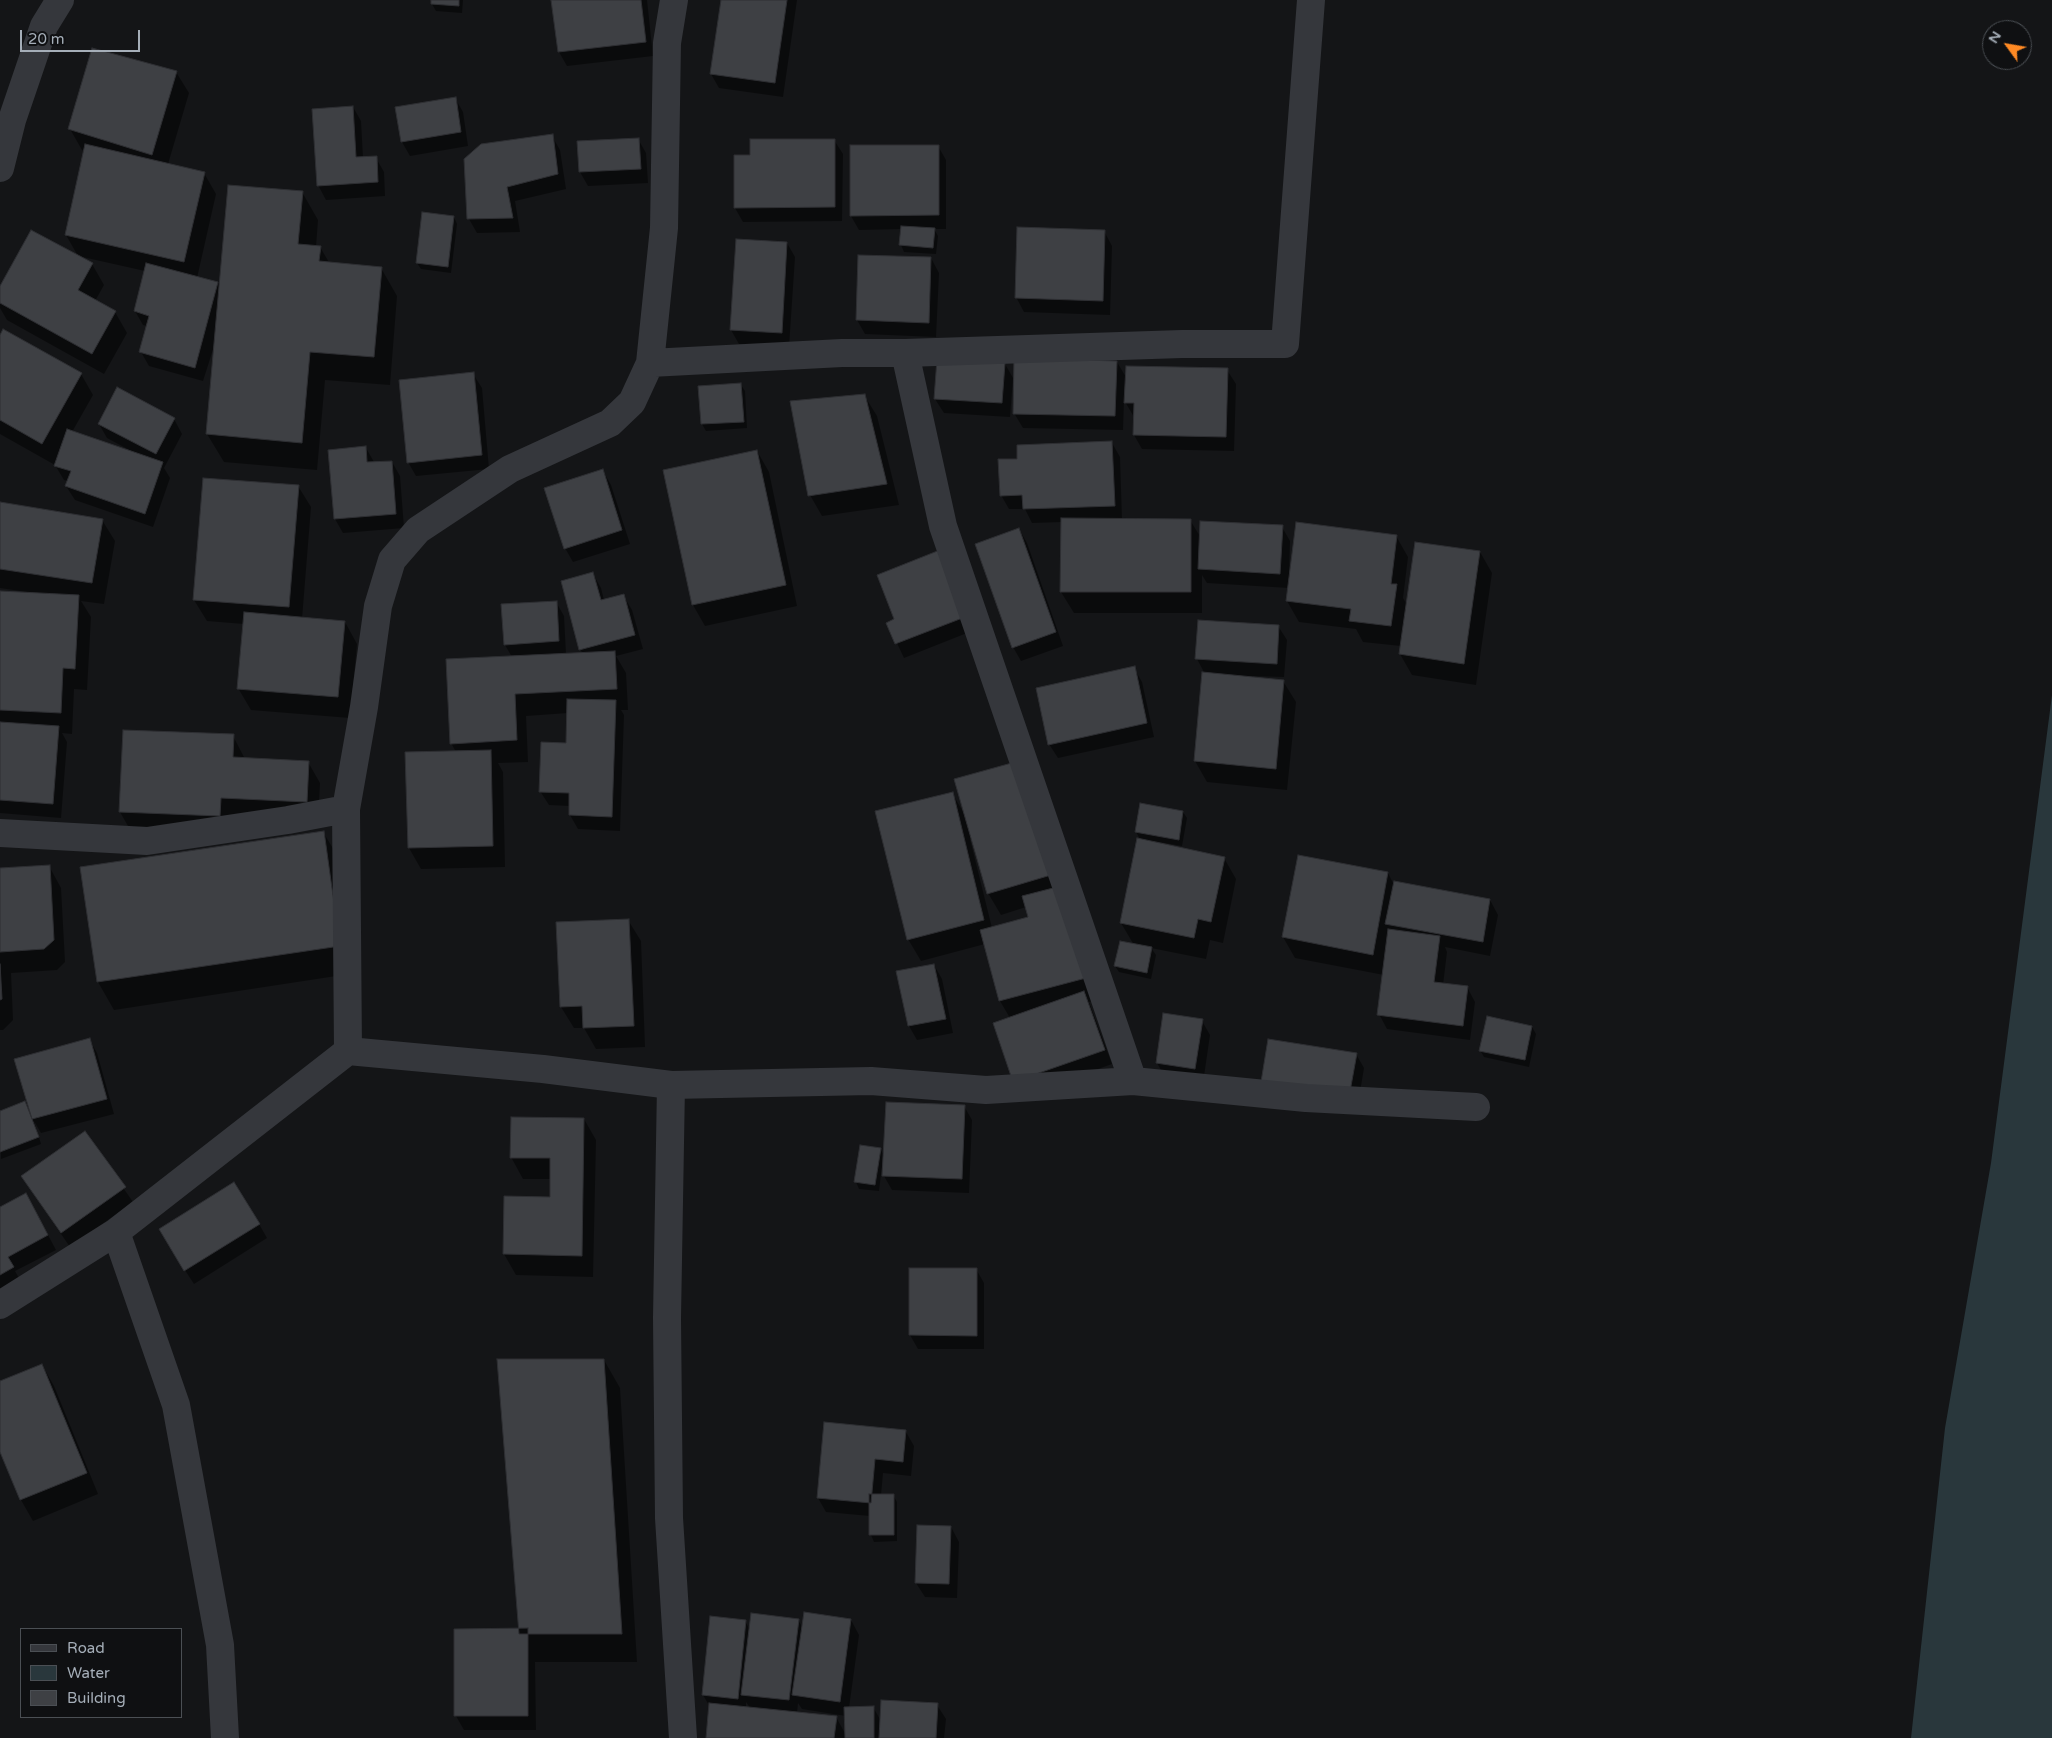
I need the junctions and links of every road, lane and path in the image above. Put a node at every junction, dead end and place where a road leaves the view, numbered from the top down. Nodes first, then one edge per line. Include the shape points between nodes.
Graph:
1 (60, 0) edge
2 (674, 0) edge
3 (1311, 0) edge
4 (0, 168) edge
5 (905, 353) junction
6 (650, 363) junction
7 (346, 809) junction
8 (0, 833) edge
9 (348, 1051) junction
10 (1133, 1081) junction
11 (671, 1085) junction
12 (1476, 1107) dead end
13 (116, 1232) junction
14 (0, 1305) edge
15 (225, 1738) edge
16 (683, 1738) edge

1 - 4 street via 44,26 12,120
2 - 6 street via 667,43 664,228
3 - 5 street via 1285,344
5 - 6 street
5 - 10 street via 943,526
6 - 7 street via 632,402 610,423 510,469 418,530 392,560 378,606
7 - 8 street via 147,841
7 - 9 street
9 - 11 street
9 - 13 street
10 - 11 street via 986,1090 871,1081
10 - 12 street via 1306,1098
11 - 16 street via 667,1318 669,1518
13 - 14 street
13 - 15 street via 176,1405 220,1645

